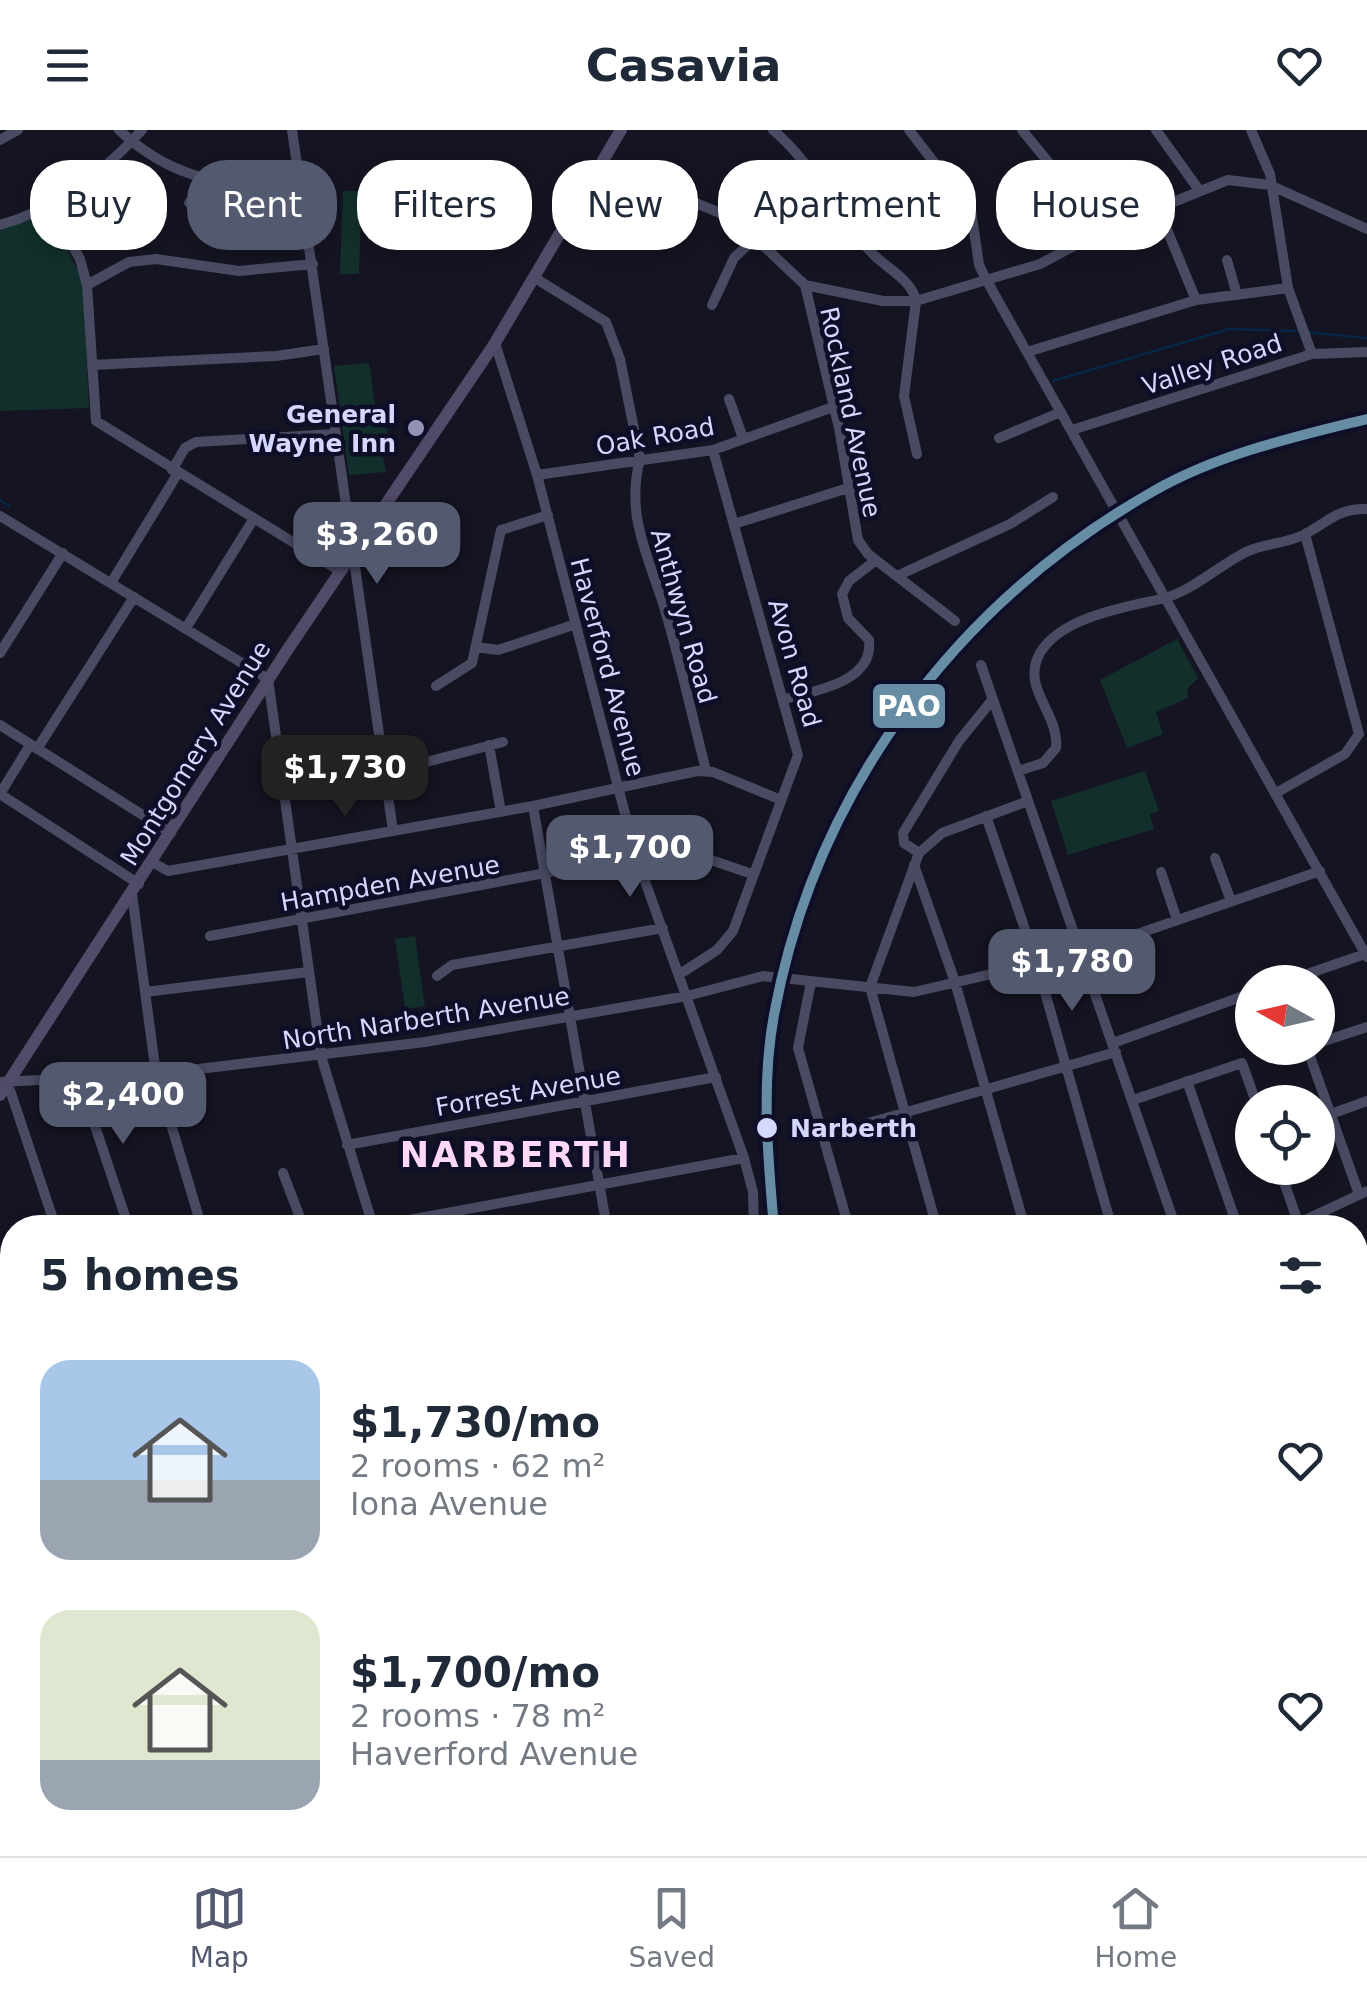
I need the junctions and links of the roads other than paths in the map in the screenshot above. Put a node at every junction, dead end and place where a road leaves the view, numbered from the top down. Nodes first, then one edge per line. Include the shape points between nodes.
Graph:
1 (18, 130) edge
2 (119, 130) edge
3 (142, 130) edge
4 (292, 130) edge
5 (621, 130) edge
6 (773, 130) edge
7 (909, 130) edge
8 (1022, 130) edge
9 (1156, 130) edge
10 (1251, 130) edge
11 (0, 140) edge
12 (132, 142) junction
13 (113, 160) edge
14 (297, 160) edge
15 (605, 160) edge
16 (1047, 160) edge
17 (1267, 164) junction
18 (187, 174) edge
19 (1254, 180) junction
20 (1270, 185) junction
21 (1199, 190) junction
22 (1175, 201) edge
23 (30, 213) edge
24 (0, 225) edge
25 (1367, 228) edge
26 (552, 249) edge
27 (1175, 249) edge
28 (75, 250) edge
29 (311, 250) edge
30 (743, 250) edge
31 (769, 250) edge
32 (1066, 250) edge
33 (1227, 260) dead end
34 (313, 264) junction
35 (535, 278) junction
36 (987, 281) junction
37 (87, 285) junction
38 (806, 285) junction
39 (1288, 288) junction
40 (1237, 295) junction
41 (1196, 300) junction
42 (916, 301) junction
43 (712, 305) dead end
44 (495, 343) junction
45 (324, 349) junction
46 (1028, 352) junction
47 (1367, 352) edge
48 (1312, 354) junction
49 (92, 365) junction
50 (729, 399) dead end
51 (833, 407) junction
52 (1061, 412) junction
53 (1072, 430) junction
54 (335, 434) junction
55 (743, 438) junction
56 (999, 438) dead end
57 (713, 450) junction
58 (918, 454) dead end
59 (640, 459) junction
60 (175, 471) junction
61 (538, 476) junction
62 (848, 488) junction
63 (1053, 496) dead end
64 (1367, 508) edge
65 (548, 515) junction
66 (0, 516) edge
67 (253, 520) junction
68 (734, 524) junction
69 (1305, 534) junction
70 (63, 553) junction
71 (351, 554) junction
72 (876, 560) junction
73 (340, 571) junction
74 (899, 575) junction
75 (111, 583) junction
76 (134, 596) junction
77 (1166, 598) junction
78 (955, 620) dead end
79 (576, 624) junction
80 (186, 628) junction
81 (476, 648) junction
82 (0, 653) edge
83 (981, 665) dead end
84 (268, 679) junction
85 (436, 686) dead end
86 (785, 699) junction
87 (993, 699) junction
88 (0, 725) edge
89 (503, 742) dead end
90 (1362, 742) edge
91 (489, 744) junction
92 (34, 747) junction
93 (383, 767) junction
94 (706, 770) junction
95 (1018, 771) junction
96 (282, 780) junction
97 (619, 790) junction
98 (1276, 793) junction
99 (0, 794) edge
100 (782, 800) junction
101 (1028, 801) junction
102 (532, 806) junction
103 (501, 812) junction
104 (986, 816) junction
105 (393, 831) junction
106 (170, 834) junction
107 (292, 850) junction
108 (919, 852) junction
109 (636, 856) junction
110 (1215, 858) dead end
111 (152, 862) junction
112 (913, 864) junction
113 (1320, 870) junction
114 (1161, 872) dead end
115 (642, 874) junction
116 (752, 874) junction
117 (545, 876) junction
118 (135, 889) junction
119 (1231, 901) junction
120 (302, 920) junction
121 (1177, 920) junction
122 (662, 928) junction
123 (210, 936) dead end
124 (556, 947) junction
125 (1082, 953) junction
126 (1366, 956) edge
127 (1037, 964) junction
128 (1335, 966) edge
129 (308, 972) junction
130 (680, 974) junction
131 (437, 976) dead end
132 (806, 981) junction
133 (955, 982) junction
134 (870, 987) junction
135 (146, 992) junction
136 (687, 996) junction
137 (1235, 1001) edge
138 (570, 1016) junction
139 (1367, 1026) edge
140 (1335, 1037) edge
141 (1114, 1048) junction
142 (320, 1056) junction
143 (1066, 1066) junction
144 (156, 1074) junction
145 (716, 1076) junction
146 (80, 1078) junction
147 (1187, 1081) junction
148 (1250, 1085) edge
149 (4, 1086) edge
150 (986, 1088) junction
151 (1132, 1100) junction
152 (585, 1101) junction
153 (1367, 1101) edge
154 (904, 1112) junction
155 (1335, 1113) edge
156 (1335, 1124) edge
157 (823, 1136) junction
158 (347, 1144) junction
159 (744, 1158) junction
160 (283, 1173) dead end
161 (1283, 1185) edge
162 (600, 1186) junction
163 (1363, 1192) edge
164 (51, 1215) edge
165 (125, 1215) edge
166 (198, 1215) edge
167 (299, 1215) edge
168 (366, 1215) edge
169 (437, 1215) edge
170 (605, 1215) edge
171 (754, 1215) edge
172 (844, 1215) edge
173 (933, 1215) edge
174 (1021, 1215) edge
175 (1108, 1215) edge
176 (1172, 1215) edge
177 (1233, 1215) edge
178 (1291, 1215) edge
179 (1314, 1215) edge

1 - 11 street
2 - 12 street
3 - 12 street
4 - 14 street
5 - 15 main road, Montgomery Avenue
6 - 42 street via 817,176 867,248 913,289
7 - 36 street via 972,210
8 - 16 street
9 - 21 street
10 - 17 street
12 - 13 street
12 - 18 street
17 - 19 street
17 - 20 street
19 - 20 street
19 - 21 street
20 - 25 street
20 - 39 street
21 - 22 street
23 - 24 street
26 - 35 main road, Montgomery Avenue
27 - 41 street
28 - 37 street
29 - 34 street
30 - 43 street
31 - 38 street
32 - 36 street
33 - 40 street
34 - 37 street via 239,271 156,259 129,262
34 - 45 street
35 - 44 main road, Montgomery Avenue
35 - 59 street, Anthwyn Road via 606,322
36 - 42 street
36 - 46 street
37 - 49 street
38 - 42 street
38 - 51 street, Rockland Avenue
39 - 40 street
39 - 48 street
40 - 41 street
41 - 46 street
42 - 58 street via 904,396
44 - 61 street, Haverford Avenue
44 - 71 main road, Montgomery Avenue
45 - 49 street
45 - 54 street
46 - 52 street
47 - 48 street, Valley Road
48 - 53 street, Valley Road
49 - 60 street via 96,421
50 - 55 street
51 - 55 street, Oak Road
51 - 62 street, Rockland Avenue
52 - 53 street
52 - 56 street
53 - 77 street
54 - 60 street via 196,442 185,448
54 - 71 street
55 - 57 street, Oak Road
57 - 59 street, Oak Road
57 - 68 street, Avon Road
59 - 61 street, Oak Road
59 - 94 street, Anthwyn Road via 635,522
60 - 67 street
60 - 75 street
61 - 65 street, Haverford Avenue
62 - 68 street
62 - 72 street, Rockland Avenue via 858,540
63 - 74 street via 1010,524
64 - 69 street via 1341,511
65 - 79 street, Haverford Avenue
65 - 81 street via 501,530
66 - 70 street
67 - 73 street
67 - 80 street
68 - 86 street, Avon Road
69 - 77 street via 1248,551
69 - 90 street
70 - 75 street
70 - 82 street
71 - 73 main road, Montgomery Avenue
71 - 93 street
72 - 74 street, Rockland Avenue
72 - 86 street via 842,594 848,618 870,640 866,660 844,681
73 - 84 main road, Montgomery Avenue
74 - 78 street, Rockland Avenue
75 - 76 street
76 - 80 street
76 - 92 street
77 - 95 street via 1102,612 1045,647 1036,687 1056,730 1056,748 1043,763
77 - 98 street
79 - 81 street via 498,650
79 - 97 street, Haverford Avenue
80 - 84 street
81 - 85 street via 468,669
83 - 87 street
84 - 96 street
84 - 106 main road, Montgomery Avenue
86 - 100 street, Avon Road via 798,755
87 - 95 street
87 - 108 street via 903,833 904,843
88 - 92 street
89 - 91 street
90 - 98 street
91 - 93 street
91 - 103 street
92 - 99 street
92 - 106 street
93 - 96 street
93 - 105 street
94 - 97 street
94 - 100 street
95 - 101 street
96 - 107 street
97 - 102 street
97 - 109 street, Haverford Avenue
98 - 113 street
99 - 118 street
100 - 116 street, Avon Road
101 - 104 street
101 - 125 street
102 - 103 street
102 - 117 street
103 - 105 street
104 - 108 street via 942,833
104 - 127 street
105 - 107 street
106 - 111 main road, Montgomery Avenue
107 - 111 street via 168,871
107 - 120 street
108 - 112 street
109 - 115 street, Haverford Avenue
109 - 117 street, Hampden Avenue
110 - 119 street
111 - 118 main road, Montgomery Avenue
112 - 133 street
112 - 134 street
113 - 119 street
113 - 126 street
114 - 121 street
115 - 116 street via 708,859
115 - 122 street, Haverford Avenue
116 - 130 street, Avon Road via 734,931
117 - 120 street, Hampden Avenue
117 - 124 street
118 - 135 street
118 - 149 main road, Montgomery Avenue
119 - 121 street
120 - 123 street, Hampden Avenue
120 - 129 street
121 - 125 street
122 - 124 street
122 - 130 street, Haverford Avenue
124 - 131 street via 452,966
124 - 138 street
125 - 127 street
125 - 141 street
126 - 128 street
127 - 133 street
127 - 143 street
129 - 135 street
129 - 142 street
130 - 136 street, Haverford Avenue
132 - 134 street
132 - 136 street, North Narberth Avenue via 775,975
132 - 157 street via 798,1048
133 - 134 street via 914,992
133 - 150 street
134 - 154 street
135 - 144 street
136 - 138 street, North Narberth Avenue
136 - 145 street, Haverford Avenue
137 - 141 street
138 - 142 street, North Narberth Avenue
138 - 152 street
139 - 140 street
141 - 143 street
141 - 151 street
142 - 144 street, North Narberth Avenue
142 - 158 street
143 - 150 street
143 - 175 street
144 - 146 street, North Narberth Avenue
144 - 166 street
145 - 152 street, Forrest Avenue
145 - 159 street, Haverford Avenue
146 - 149 street, North Narberth Avenue
146 - 165 street
147 - 148 street via 1242,1063
147 - 151 street
147 - 177 street
149 - 164 street
150 - 154 street
150 - 174 street
151 - 176 street
152 - 158 street, Forrest Avenue
152 - 162 street
153 - 155 street
154 - 157 street
154 - 173 street
156 - 163 street
157 - 172 street
158 - 168 street
159 - 162 street
159 - 171 street, Haverford Avenue
160 - 167 street
161 - 178 street
162 - 169 street
162 - 170 street
163 - 179 street

